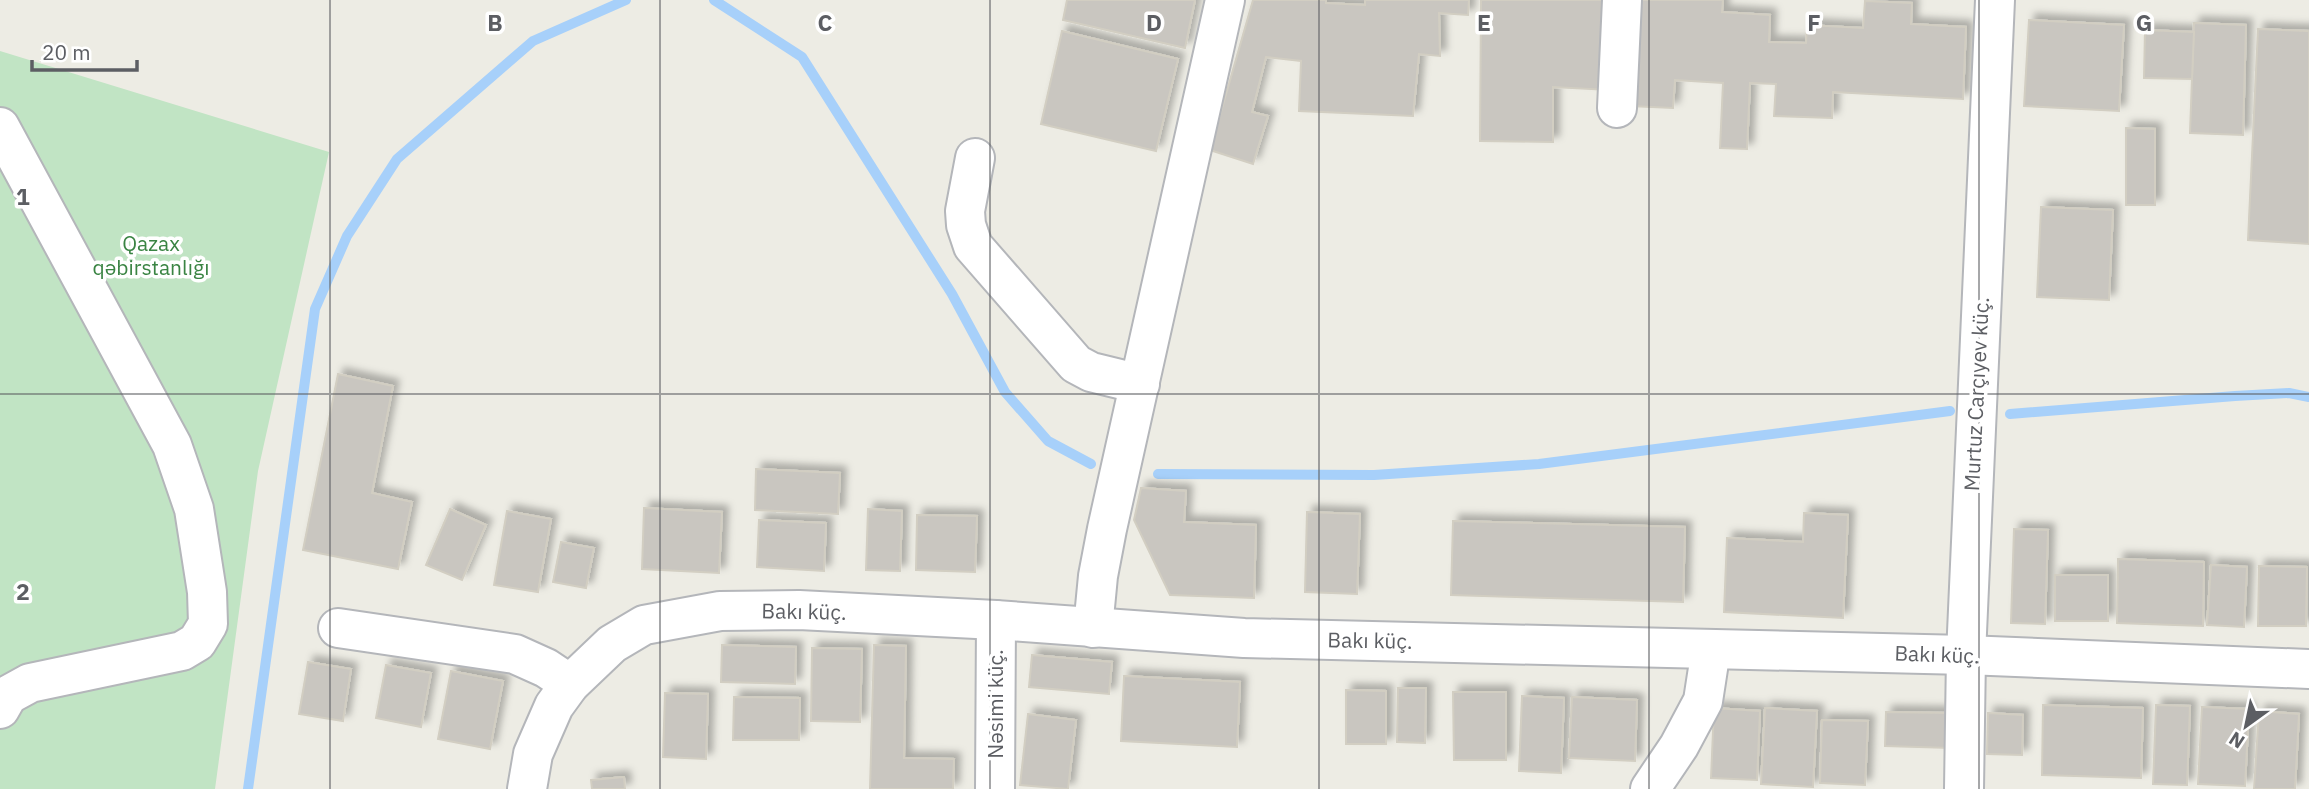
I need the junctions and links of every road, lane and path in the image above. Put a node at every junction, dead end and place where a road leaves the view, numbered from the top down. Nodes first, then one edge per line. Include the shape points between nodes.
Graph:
1 (1226, 0) edge
2 (1622, 0) edge
3 (1995, 0) edge
4 (1617, 108) dead end
5 (0, 127) edge
6 (975, 159) dead end
7 (1140, 384) junction
8 (996, 620) junction
9 (338, 628) dead end
10 (1093, 628) junction
11 (1711, 649) junction
12 (1966, 655) junction
13 (2309, 669) edge
14 (570, 684) junction
15 (0, 709) edge
16 (527, 789) edge
17 (995, 789) edge
18 (1650, 789) edge
19 (1964, 789) edge

1 - 7 street
2 - 4 street
3 - 12 street, Murtuz Carçıyev küç.
5 - 15 street via 172,445 194,509 208,624 197,642 182,651 30,684 8,695
6 - 7 street via 965,211 973,246 1076,364
7 - 10 street via 1098,576
8 - 10 street, Bakı küç.
8 - 14 street, Bakı küç. via 720,611 644,625 612,644
8 - 17 street, Nəsimi küç.
9 - 14 street via 515,654
10 - 11 street, Bakı küç. via 1244,638
11 - 12 street, Bakı küç.
11 - 18 street via 1703,701
12 - 13 street, Bakı küç.
12 - 19 street, Murtuz Carçıyev küç.
14 - 16 street, Bakı küç. via 554,706 533,754

